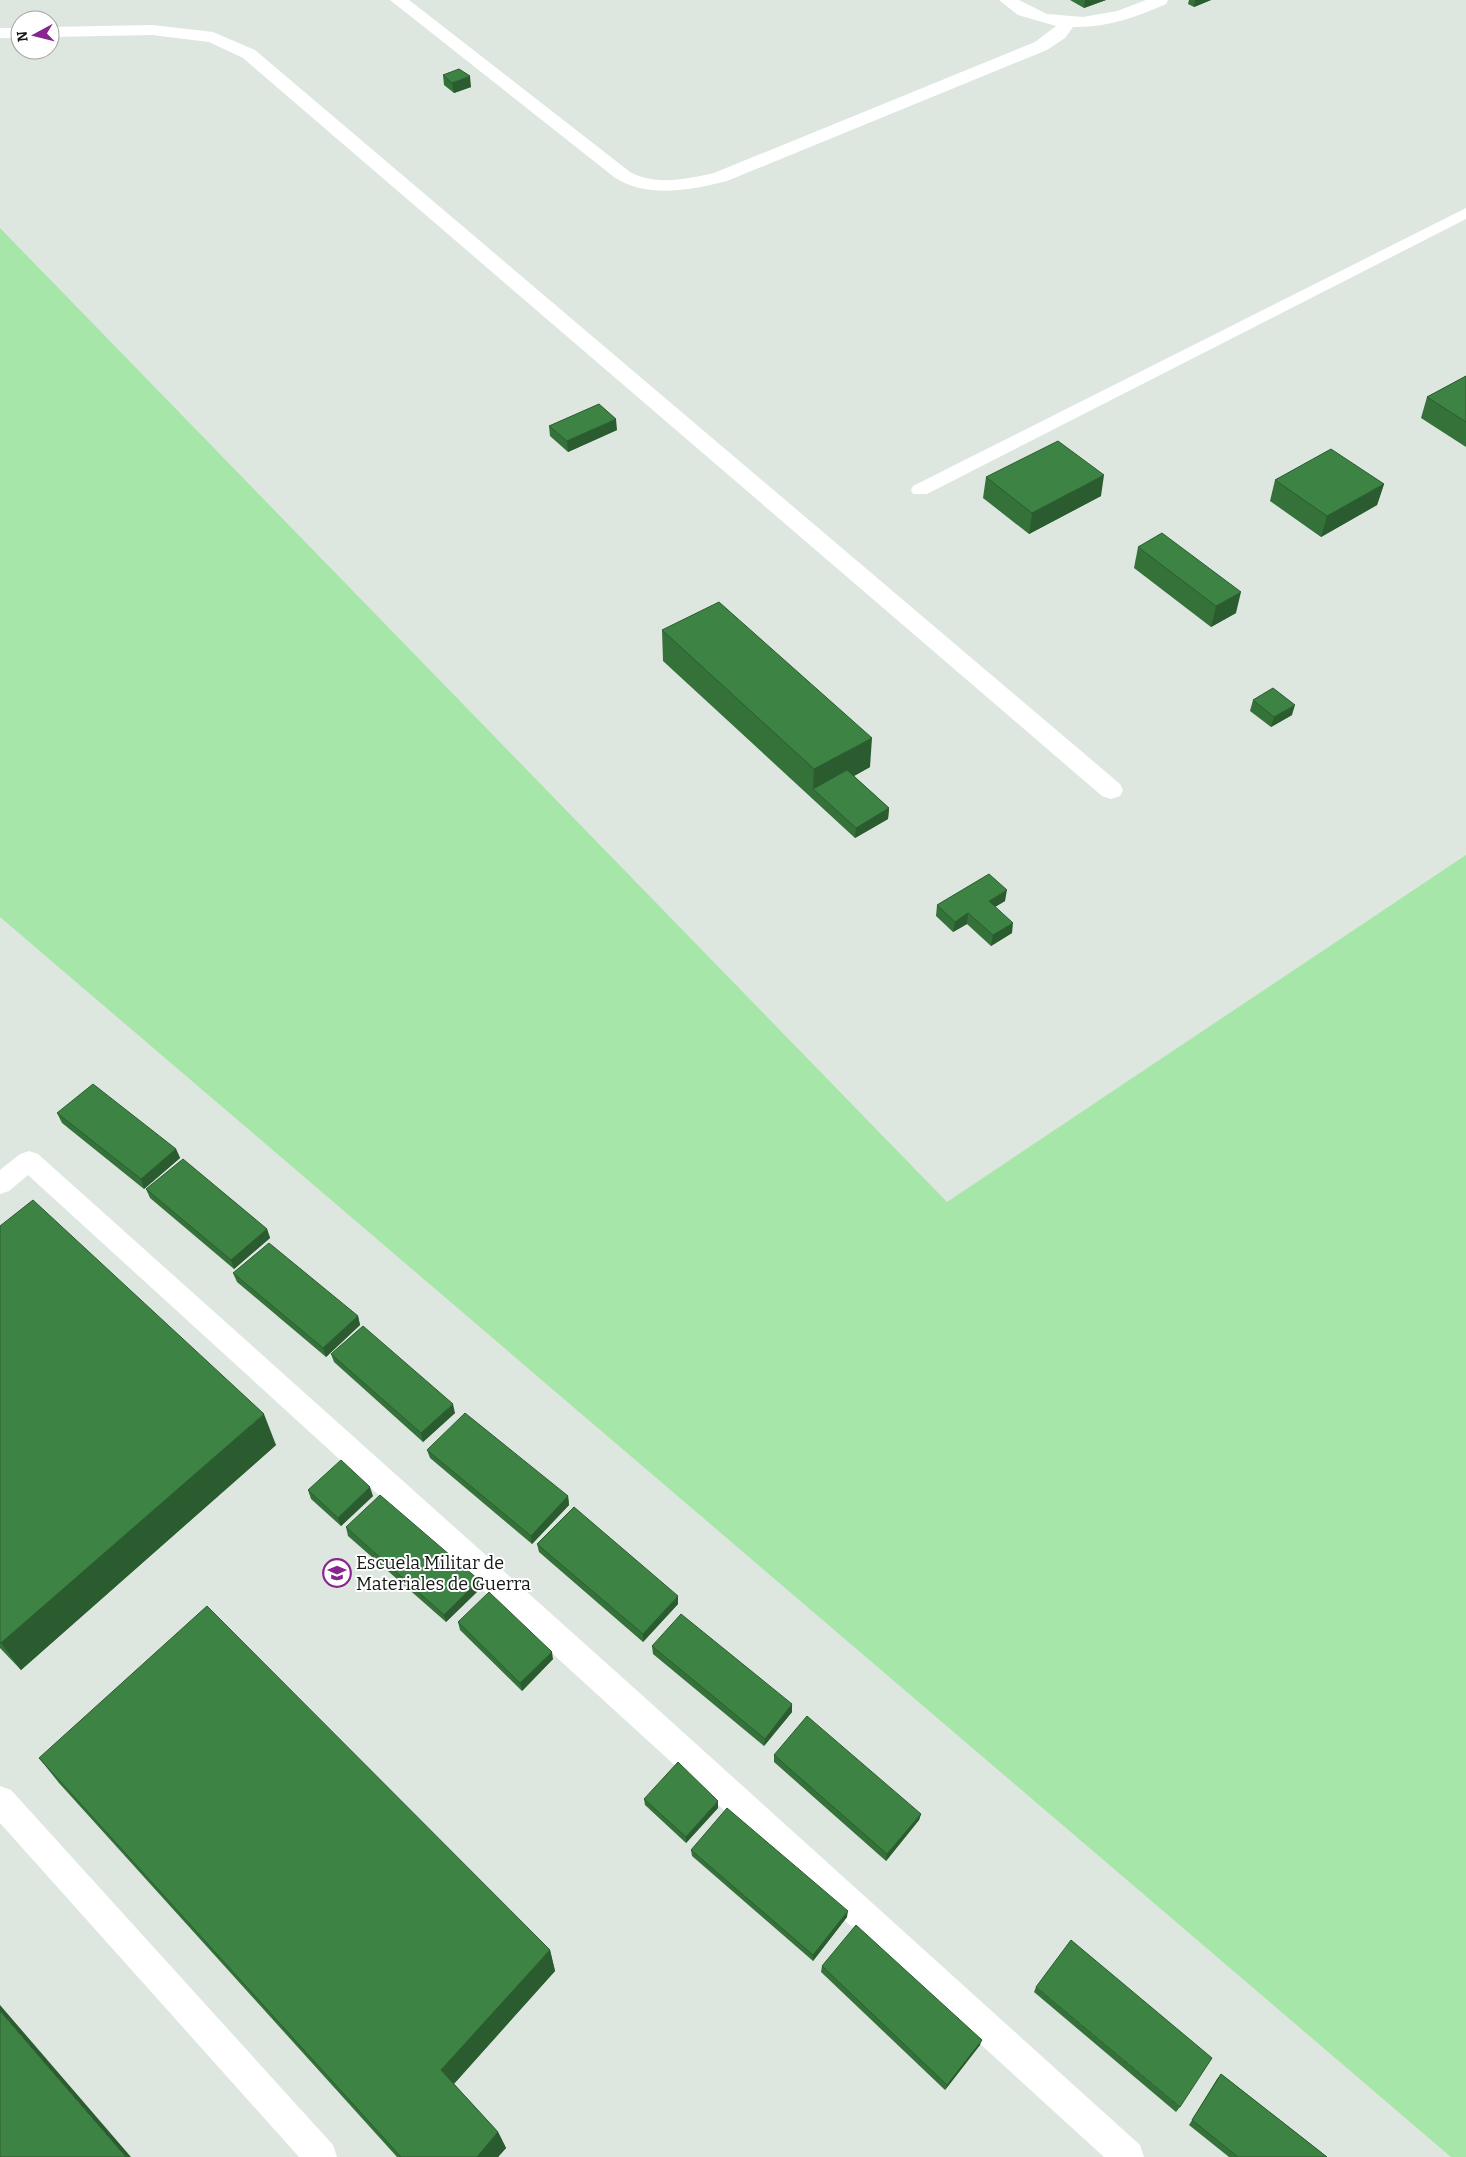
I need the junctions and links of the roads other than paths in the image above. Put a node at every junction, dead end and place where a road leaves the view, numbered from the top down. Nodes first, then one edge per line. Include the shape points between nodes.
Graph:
1 (398, 0) edge
2 (1007, 0) edge
3 (1160, 0) edge
4 (1068, 22) junction
5 (60, 32) edge
6 (1466, 212) edge
7 (920, 490) dead end
8 (1111, 790) dead end
9 (0, 1184) edge
10 (0, 1801) edge
11 (321, 2157) edge
12 (1128, 2157) edge

1 - 4 street via 606,163 629,178 658,185 691,184 720,177 1041,46 1059,34
2 - 4 street via 1041,18
3 - 4 street via 1118,17
5 - 8 street via 152,30 213,37 249,54
6 - 7 lane
9 - 12 lane via 29,1162 648,1719
10 - 11 lane

